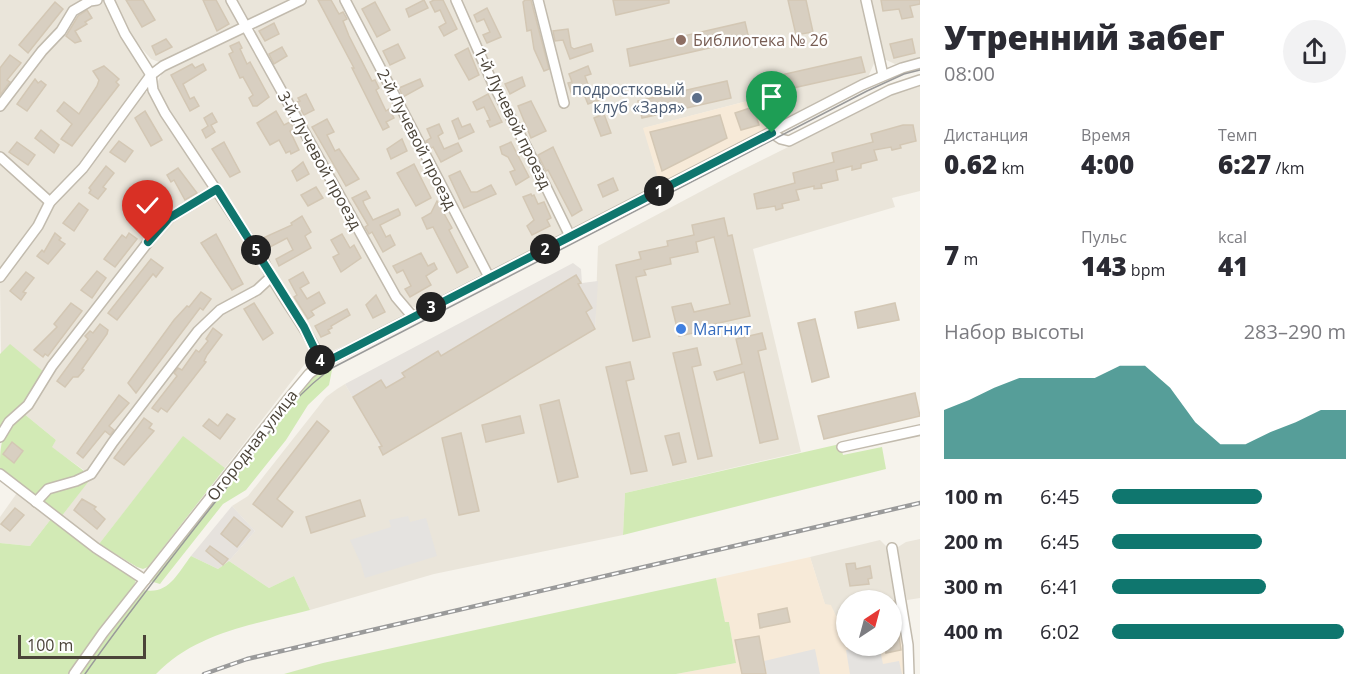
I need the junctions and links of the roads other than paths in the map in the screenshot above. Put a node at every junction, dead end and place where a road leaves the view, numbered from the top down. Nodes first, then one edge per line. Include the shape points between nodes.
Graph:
1 (97, 0) edge
2 (109, 0) edge
3 (231, 0) edge
4 (301, 0) edge
5 (345, 0) edge
6 (456, 0) edge
7 (538, 0) edge
8 (866, 0) edge
9 (246, 27) junction
10 (920, 63) edge
11 (151, 75) junction
12 (884, 75) junction
13 (920, 80) edge
14 (564, 103) dead end
15 (0, 106) edge
16 (772, 133) junction
17 (0, 157) edge
18 (217, 189) junction
19 (50, 202) junction
20 (570, 236) junction
21 (0, 277) edge
22 (271, 277) junction
23 (489, 279) junction
24 (413, 317) junction
25 (322, 364) junction
26 (920, 430) edge
27 (0, 437) edge
28 (842, 447) dead end
29 (0, 474) edge
30 (36, 502) junction
31 (892, 548) dead end
32 (145, 580) junction
33 (74, 674) edge
34 (909, 674) edge

1 - 15 street via 74,11
2 - 11 street
3 - 9 street, 3-й Лучевой проезд
4 - 9 street
5 - 23 street, 2-й Лучевой проезд
6 - 20 street, 1-й Лучевой проезд via 493,84
7 - 14 street
8 - 12 street
9 - 11 street
9 - 24 street, 3-й Лучевой проезд via 396,297
10 - 12 street, Огородная улица
11 - 18 street via 153,90 165,113
11 - 19 street via 83,168
12 - 16 street, Огородная улица
13 - 16 street via 890,90 789,141
16 - 20 street, Огородная улица
17 - 19 street
18 - 22 street
18 - 27 street via 159,228
19 - 21 street via 38,226
20 - 23 street, Огородная улица
22 - 25 street via 304,327
22 - 30 street via 202,326 91,474 48,489
23 - 24 street, Огородная улица
24 - 25 street, Огородная улица
25 - 32 street, Огородная улица via 289,398
26 - 28 street
29 - 30 street
30 - 32 street
31 - 34 street
32 - 33 street, Огородная улица

